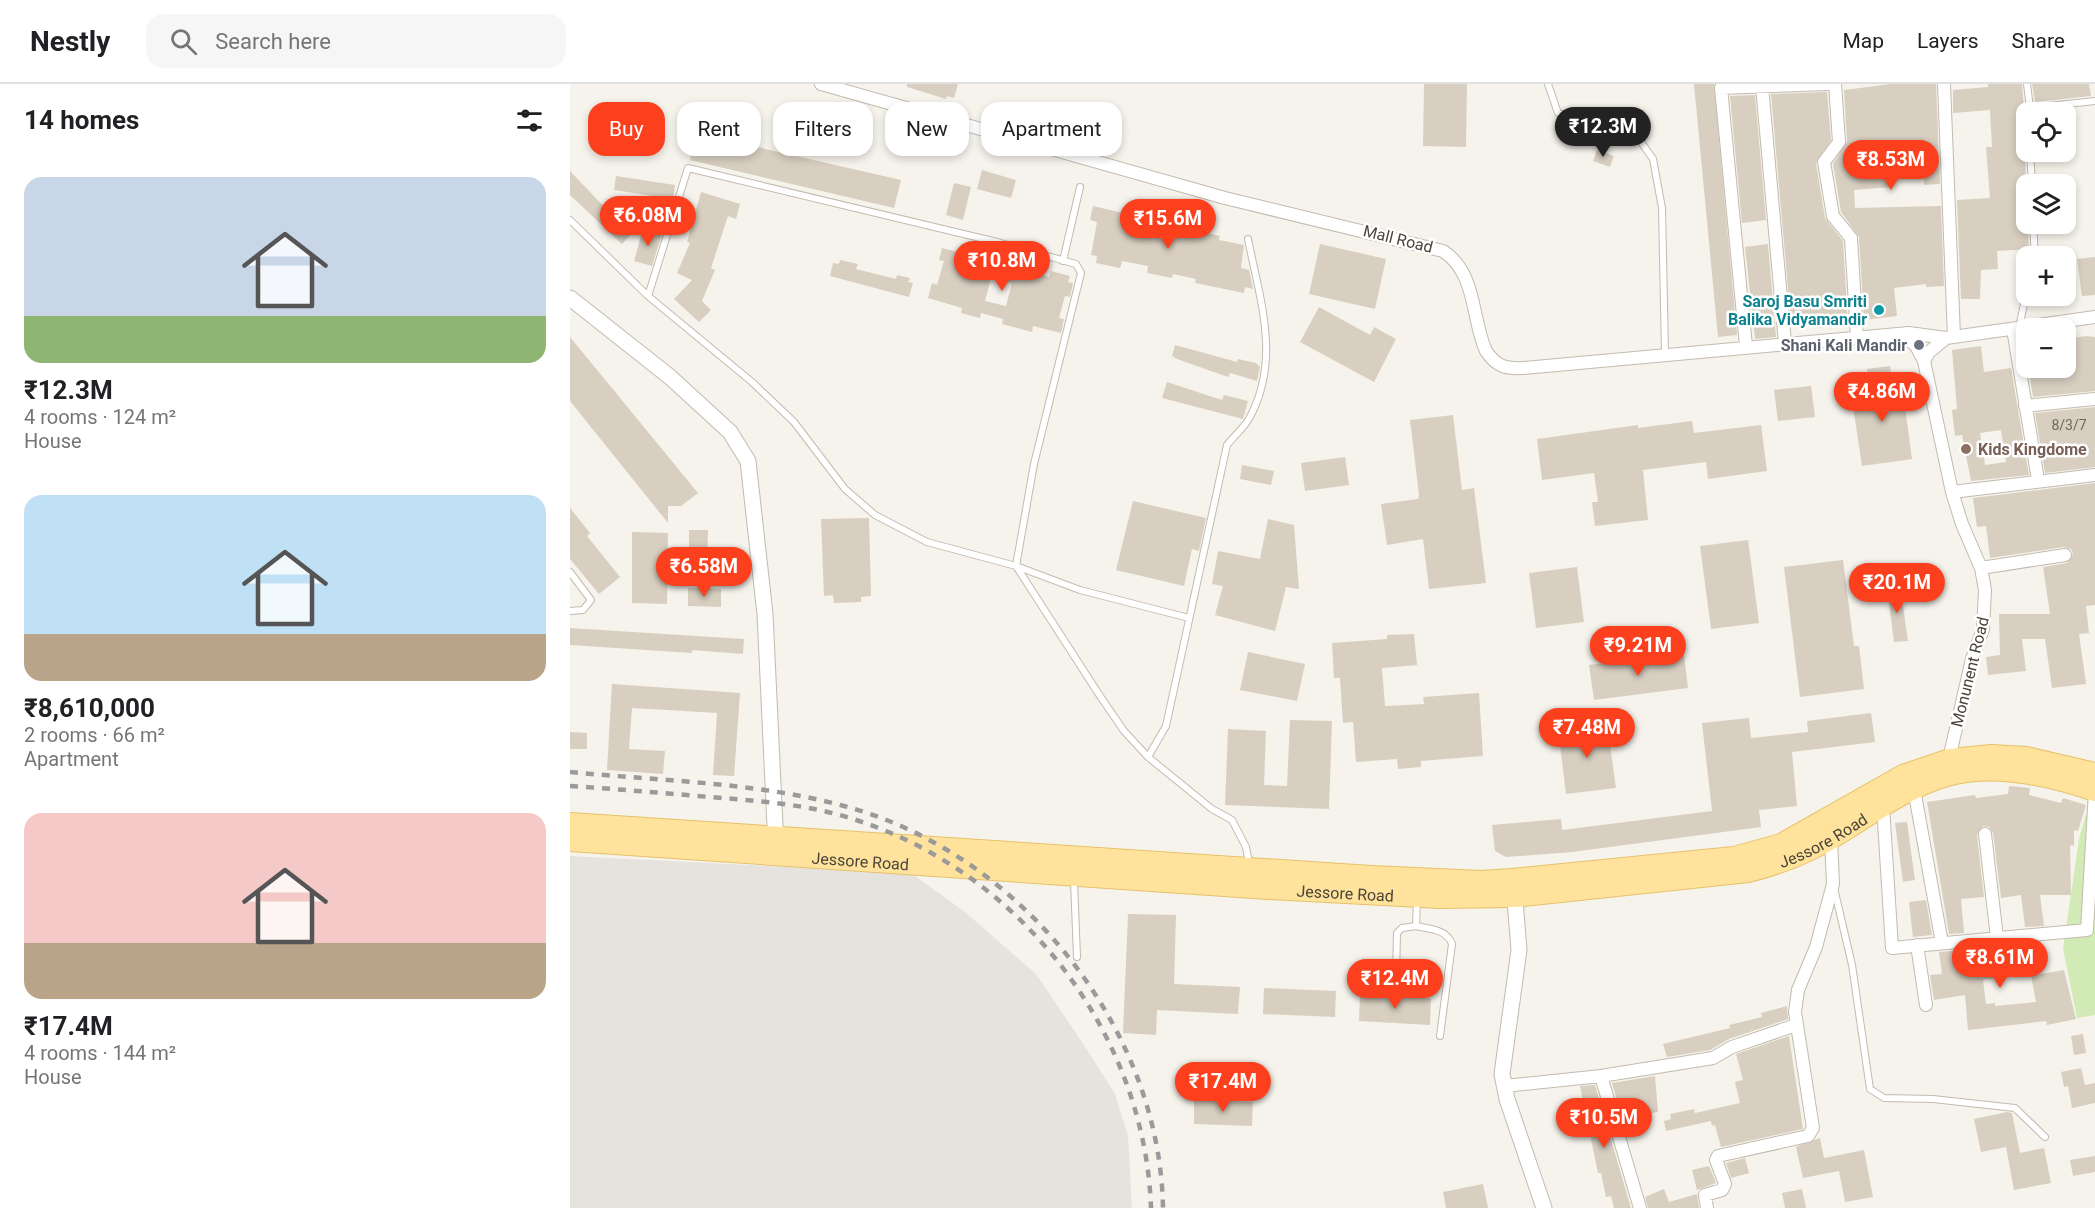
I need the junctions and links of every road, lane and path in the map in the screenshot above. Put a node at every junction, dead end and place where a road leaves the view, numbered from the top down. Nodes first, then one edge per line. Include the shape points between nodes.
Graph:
1 (821, 84) edge
2 (1548, 84) edge
3 (1827, 84) edge
4 (1835, 84) edge
5 (1944, 84) edge
6 (2028, 84) edge
7 (1762, 86) junction
8 (2095, 101) edge
9 (1080, 187) dead end
10 (570, 220) edge
11 (1248, 239) dead end
12 (1063, 261) junction
13 (648, 296) junction
14 (570, 298) edge
15 (2095, 317) edge
16 (2076, 320) edge
17 (2016, 328) edge
18 (1902, 334) junction
19 (1857, 338) junction
20 (1950, 338) junction
21 (1785, 344) junction
22 (1746, 346) junction
23 (1665, 354) junction
24 (1924, 361) junction
25 (2022, 378) edge
26 (2095, 399) edge
27 (2025, 406) junction
28 (2095, 475) edge
29 (2038, 480) junction
30 (1952, 492) junction
31 (2065, 555) dead end
32 (1016, 566) junction
33 (1981, 568) junction
34 (570, 572) edge
35 (570, 611) edge
36 (1189, 618) junction
37 (1148, 757) junction
38 (1951, 767) junction
39 (2095, 773) edge
40 (1914, 789) junction
41 (2095, 791) edge
42 (1883, 806) junction
43 (570, 824) edge
44 (1984, 834) dead end
45 (1831, 839) junction
46 (570, 841) edge
47 (776, 845) junction
48 (1249, 867) junction
49 (1074, 875) junction
50 (1833, 884) junction
51 (1514, 888) junction
52 (1417, 897) junction
53 (1416, 926) junction
54 (1997, 938) junction
55 (1942, 943) junction
56 (1917, 945) junction
57 (1077, 957) dead end
58 (1396, 977) dead end
59 (1926, 1005) dead end
60 (1796, 1025) junction
61 (1440, 1036) dead end
62 (1600, 1076) junction
63 (1504, 1086) junction
64 (2045, 1137) dead end
65 (1544, 1208) edge
66 (1640, 1208) edge
67 (1707, 1208) edge

1 - 23 street, Mall Road via 1225,198 1443,251 1465,276 1486,351 1504,367
2 - 23 lane via 1558,113 1587,125 1634,132 1653,159 1662,208
3 - 7 street
4 - 19 street via 1839,142 1824,162 1833,216 1851,238
5 - 20 street
6 - 8 lane via 2030,108
7 - 21 street
7 - 22 street via 1721,88
9 - 12 lane
10 - 13 lane
11 - 36 lane via 1268,340 1264,384 1249,419 1227,446
12 - 13 lane via 688,168
12 - 32 lane via 1076,264 1081,273 1034,464
13 - 32 lane via 794,422 845,489 875,515 927,542
14 - 47 street via 670,377 730,432 748,461 765,614
15 - 16 street, Mall Road
17 - 20 street, Mall Road
18 - 19 street, Mall Road
18 - 20 street, Mall Road
18 - 24 street, Monunent Road via 1916,346
19 - 21 street, Mall Road
20 - 24 street via 1929,352
21 - 22 street, Mall Road
22 - 23 street, Mall Road
24 - 30 street, Monunent Road
25 - 27 street
26 - 27 street
27 - 29 street
28 - 29 street
29 - 30 street
30 - 33 street, Monunent Road
31 - 33 street
32 - 36 lane via 1080,590
32 - 37 lane via 1100,696
33 - 38 street, Monunent Road via 1985,619 1972,659
34 - 35 lane via 591,600 583,610
36 - 37 lane via 1166,726
37 - 48 lane via 1212,809 1232,820 1246,847
38 - 39 main road, Jessore Road via 1992,755 2026,757
38 - 40 main road, Jessore Road
38 - 41 main road, Jessore Road via 2010,772
38 - 51 main road, Jessore Road via 1903,775 1800,835 1759,852
40 - 42 main road, Jessore Road
40 - 55 street
41 - 54 street via 2087,930
42 - 45 main road, Jessore Road
42 - 56 street via 1892,948
43 - 47 main road, Jessore Road
44 - 54 street
45 - 50 street
45 - 51 main road, Jessore Road via 1780,864 1748,872
46 - 47 main road, Jessore Road
47 - 48 main road, Jessore Road
47 - 49 main road, Jessore Road
48 - 51 main road, Jessore Road
49 - 52 main road, Jessore Road
49 - 57 lane
50 - 60 street via 1816,947 1798,990
50 - 64 lane via 1852,965 1870,1089 1884,1098 2015,1108
51 - 52 main road, Jessore Road
51 - 63 street via 1519,950 1503,1063
52 - 53 lane
53 - 58 lane via 1397,933
53 - 61 lane via 1443,933 1452,944
54 - 55 street
55 - 56 street
56 - 59 street
60 - 62 street via 1732,1047 1713,1058
60 - 67 street via 1813,1128 1808,1136 1718,1156 1725,1184 1722,1190 1705,1195
62 - 63 street
62 - 66 street
63 - 65 street

